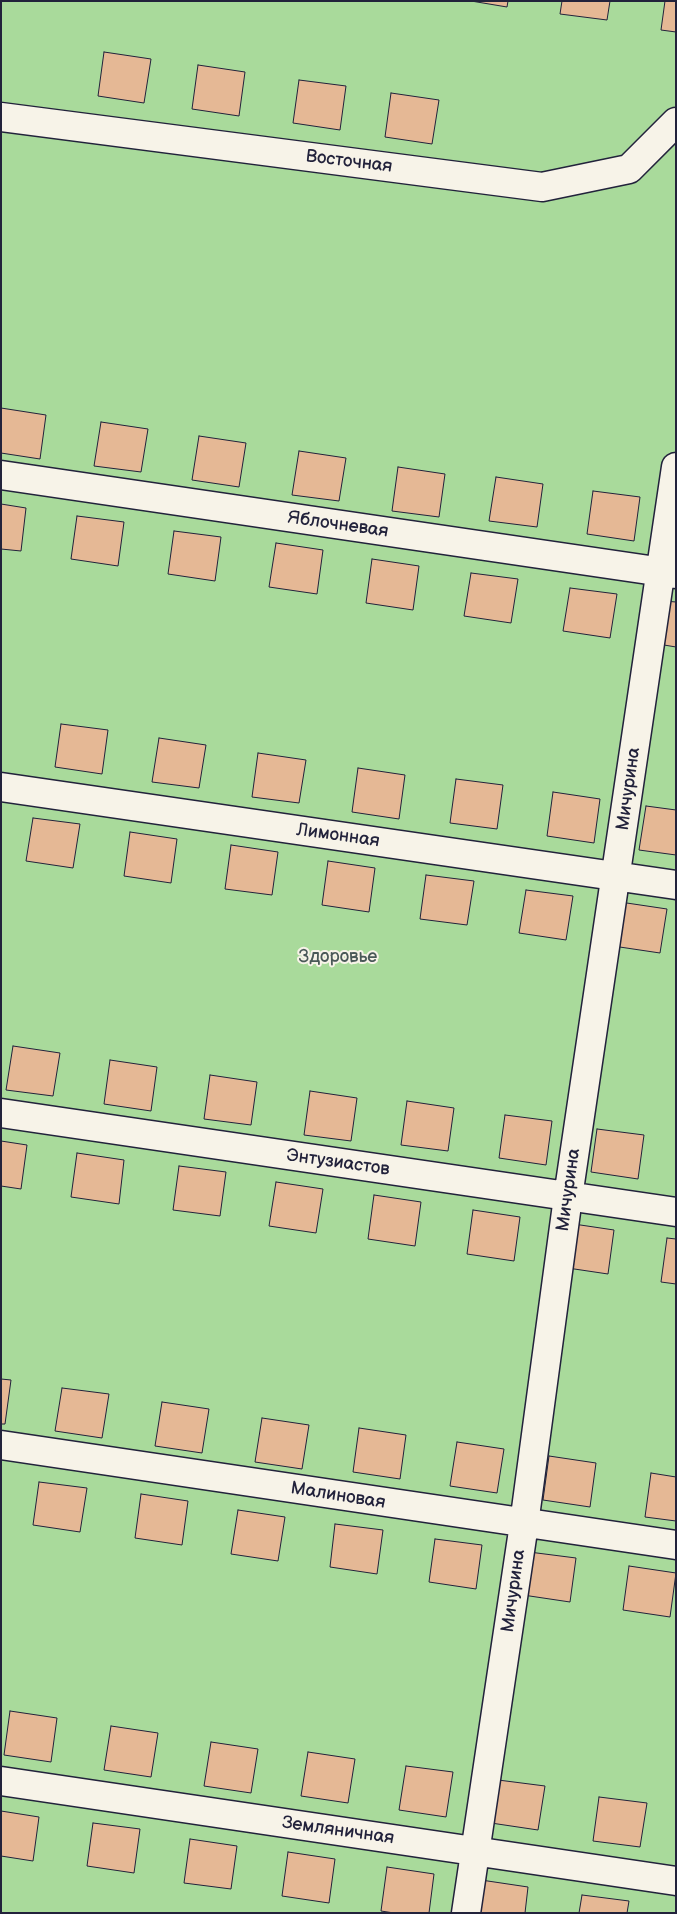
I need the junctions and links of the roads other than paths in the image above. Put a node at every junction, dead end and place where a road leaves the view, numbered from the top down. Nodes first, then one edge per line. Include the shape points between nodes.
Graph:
1 (1, 117) edge
2 (676, 122) edge
3 (676, 467) edge
4 (1, 475) edge
5 (668, 573) edge
6 (1, 787) edge
7 (616, 876) junction
8 (676, 885) edge
9 (1, 1113) edge
10 (568, 1197) junction
11 (676, 1212) edge
12 (1, 1445) edge
13 (524, 1524) junction
14 (676, 1545) edge
15 (1, 1781) edge
16 (476, 1851) junction
17 (676, 1880) edge
18 (466, 1913) edge

1 - 2 street, Восточная via 542,187 629,170
3 - 5 street, Мичурина
4 - 5 street, Яблочневая
5 - 7 street, Мичурина
6 - 7 street, Лимонная
7 - 8 street, Лимонная
7 - 10 street, Мичурина
9 - 10 street, Энтузиастов
10 - 11 street, Энтузиастов
10 - 13 street, Мичурина
12 - 13 street, Малиновая
13 - 14 street, Малиновая
13 - 16 street, Мичурина
15 - 16 street, Земляничная
16 - 17 street, Земляничная
16 - 18 street, Мичурина

